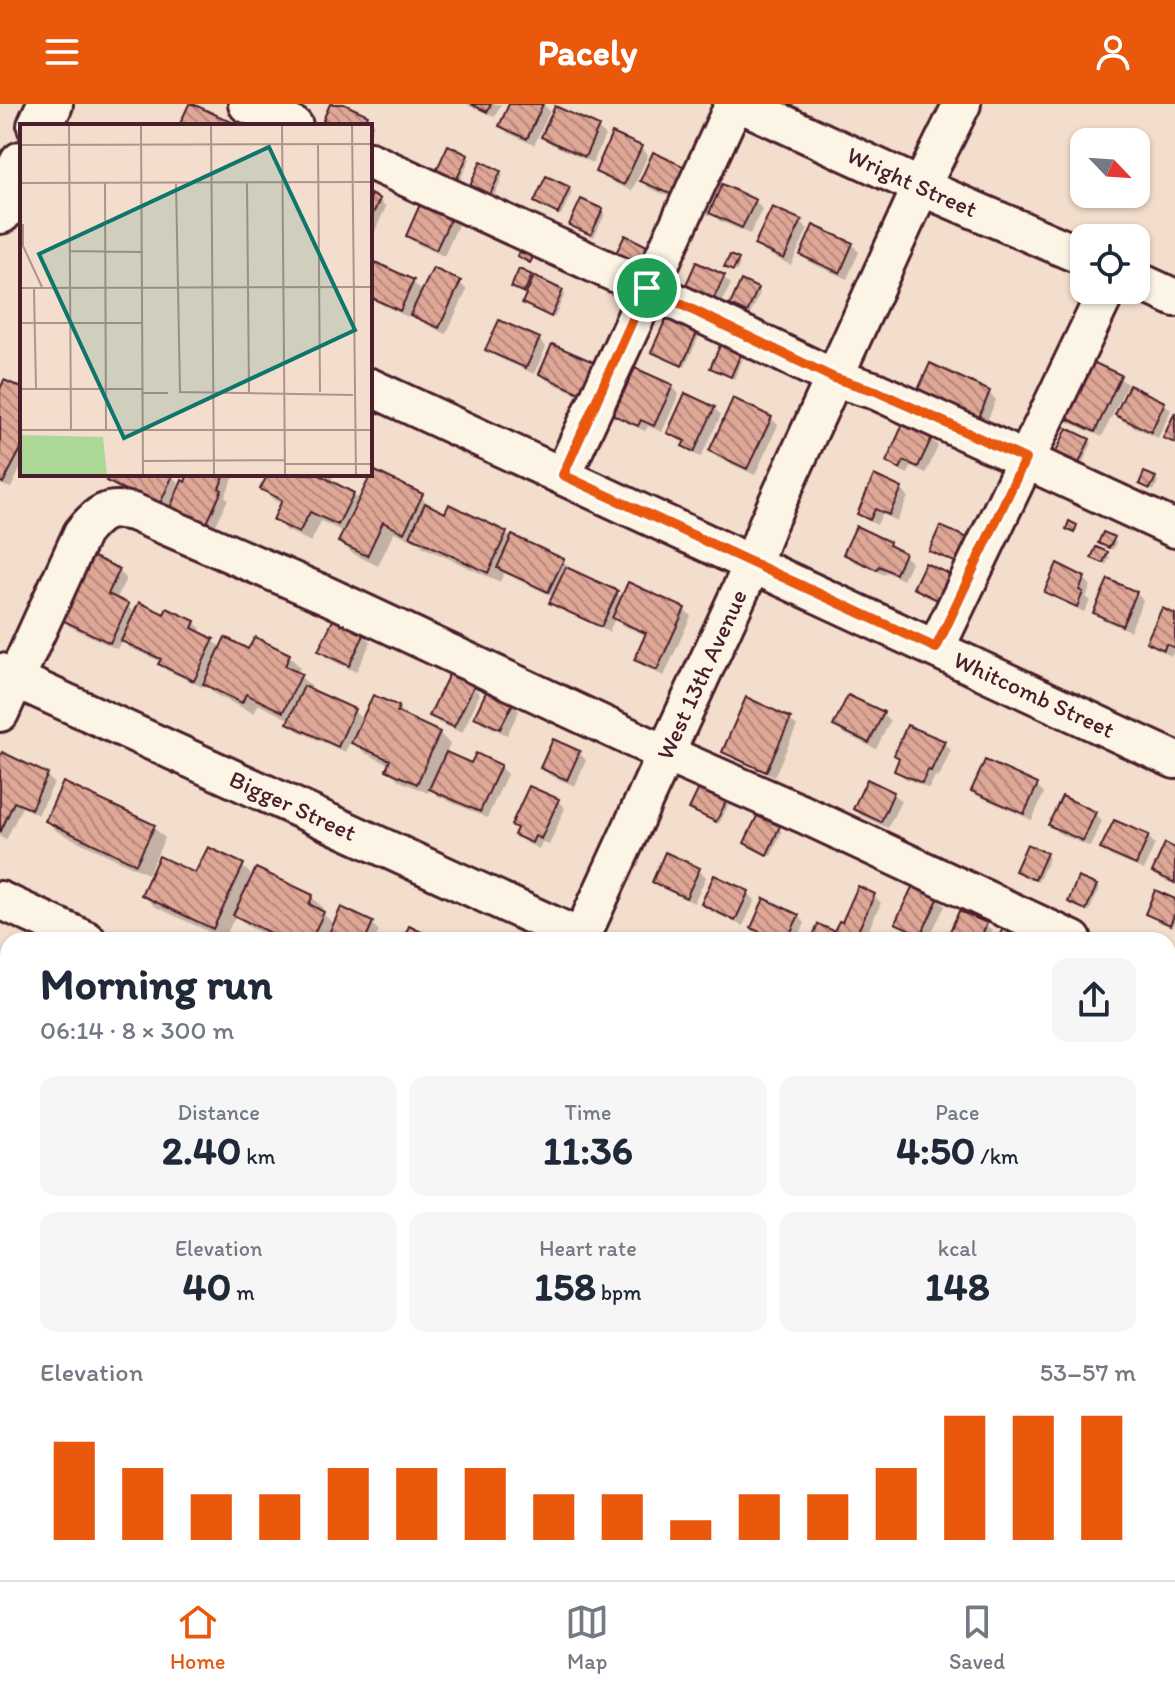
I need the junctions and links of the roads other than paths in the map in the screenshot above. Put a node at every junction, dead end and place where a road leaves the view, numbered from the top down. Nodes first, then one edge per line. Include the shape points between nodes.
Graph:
1 (50, 104) edge
2 (247, 104) edge
3 (314, 104) edge
4 (734, 104) edge
5 (741, 104) edge
6 (962, 104) edge
7 (41, 124) edge
8 (290, 124) edge
9 (304, 124) edge
10 (372, 162) edge
11 (20, 169) edge
12 (921, 187) junction
13 (0, 214) edge
14 (20, 226) edge
15 (1070, 251) edge
16 (1150, 286) edge
17 (647, 288) junction
18 (1175, 298) edge
19 (1100, 304) edge
20 (834, 378) junction
21 (372, 388) edge
22 (1025, 459) junction
23 (563, 475) junction
24 (1175, 529) edge
25 (753, 563) junction
26 (936, 648) junction
27 (8, 675) edge
28 (0, 713) edge
29 (666, 754) junction
30 (1175, 760) edge
31 (0, 900) edge
32 (70, 932) edge
33 (567, 932) edge
34 (585, 932) edge
35 (1056, 932) edge

1 - 7 main road
2 - 8 street
3 - 9 street
4 - 17 street
5 - 12 street, Wright Street
6 - 12 street, West 13th Avenue
10 - 17 street
11 - 13 main road
12 - 15 street, Wright Street
12 - 20 street, West 13th Avenue
13 - 14 street
16 - 18 street
17 - 20 street
17 - 23 street
19 - 22 street
20 - 22 street via 876,391
20 - 25 street, West 13th Avenue
21 - 23 street, Whitcomb Street
22 - 24 street
22 - 26 street
23 - 25 street, Whitcomb Street
25 - 26 street, Whitcomb Street
25 - 29 street, West 13th Avenue
26 - 30 street, Whitcomb Street
27 - 28 street
27 - 29 street via 82,533 104,511 118,508 326,595
27 - 33 street, Bigger Street
29 - 34 street, West 13th Avenue
29 - 35 street
31 - 32 street

